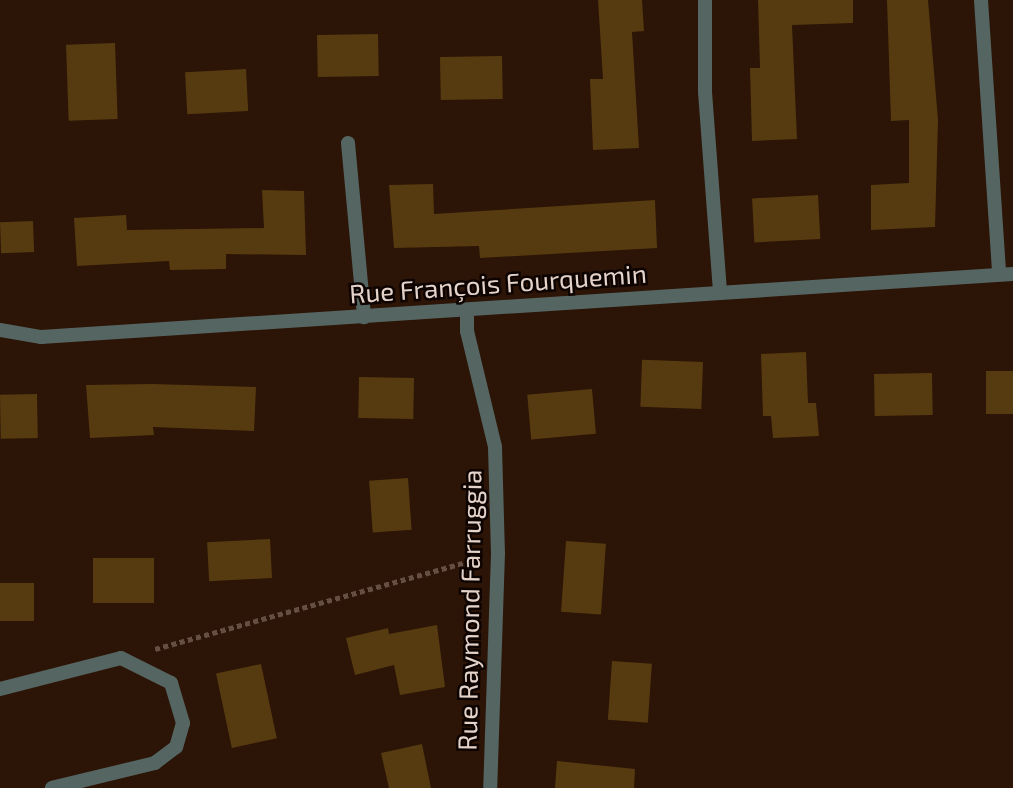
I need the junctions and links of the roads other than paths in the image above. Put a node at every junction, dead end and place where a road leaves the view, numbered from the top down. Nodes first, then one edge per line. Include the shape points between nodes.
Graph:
1 (705, 0) edge
2 (981, 0) edge
3 (348, 143) dead end
4 (1006, 274) edge
5 (720, 292) junction
6 (467, 311) junction
7 (364, 317) junction
8 (0, 330) edge
9 (0, 689) edge
10 (52, 788) edge
11 (491, 788) edge

1 - 5 street via 705,92
2 - 4 street, Rue François Fourquemin
3 - 7 street
4 - 5 street, Rue François Fourquemin
5 - 6 street, Rue François Fourquemin
6 - 7 street, Rue François Fourquemin
6 - 11 street, Rue Raymond Farruggia via 467,331 495,447 498,553
7 - 8 street, Rue François Fourquemin via 41,337
9 - 10 street via 121,658 171,683 183,723 176,747 155,763

